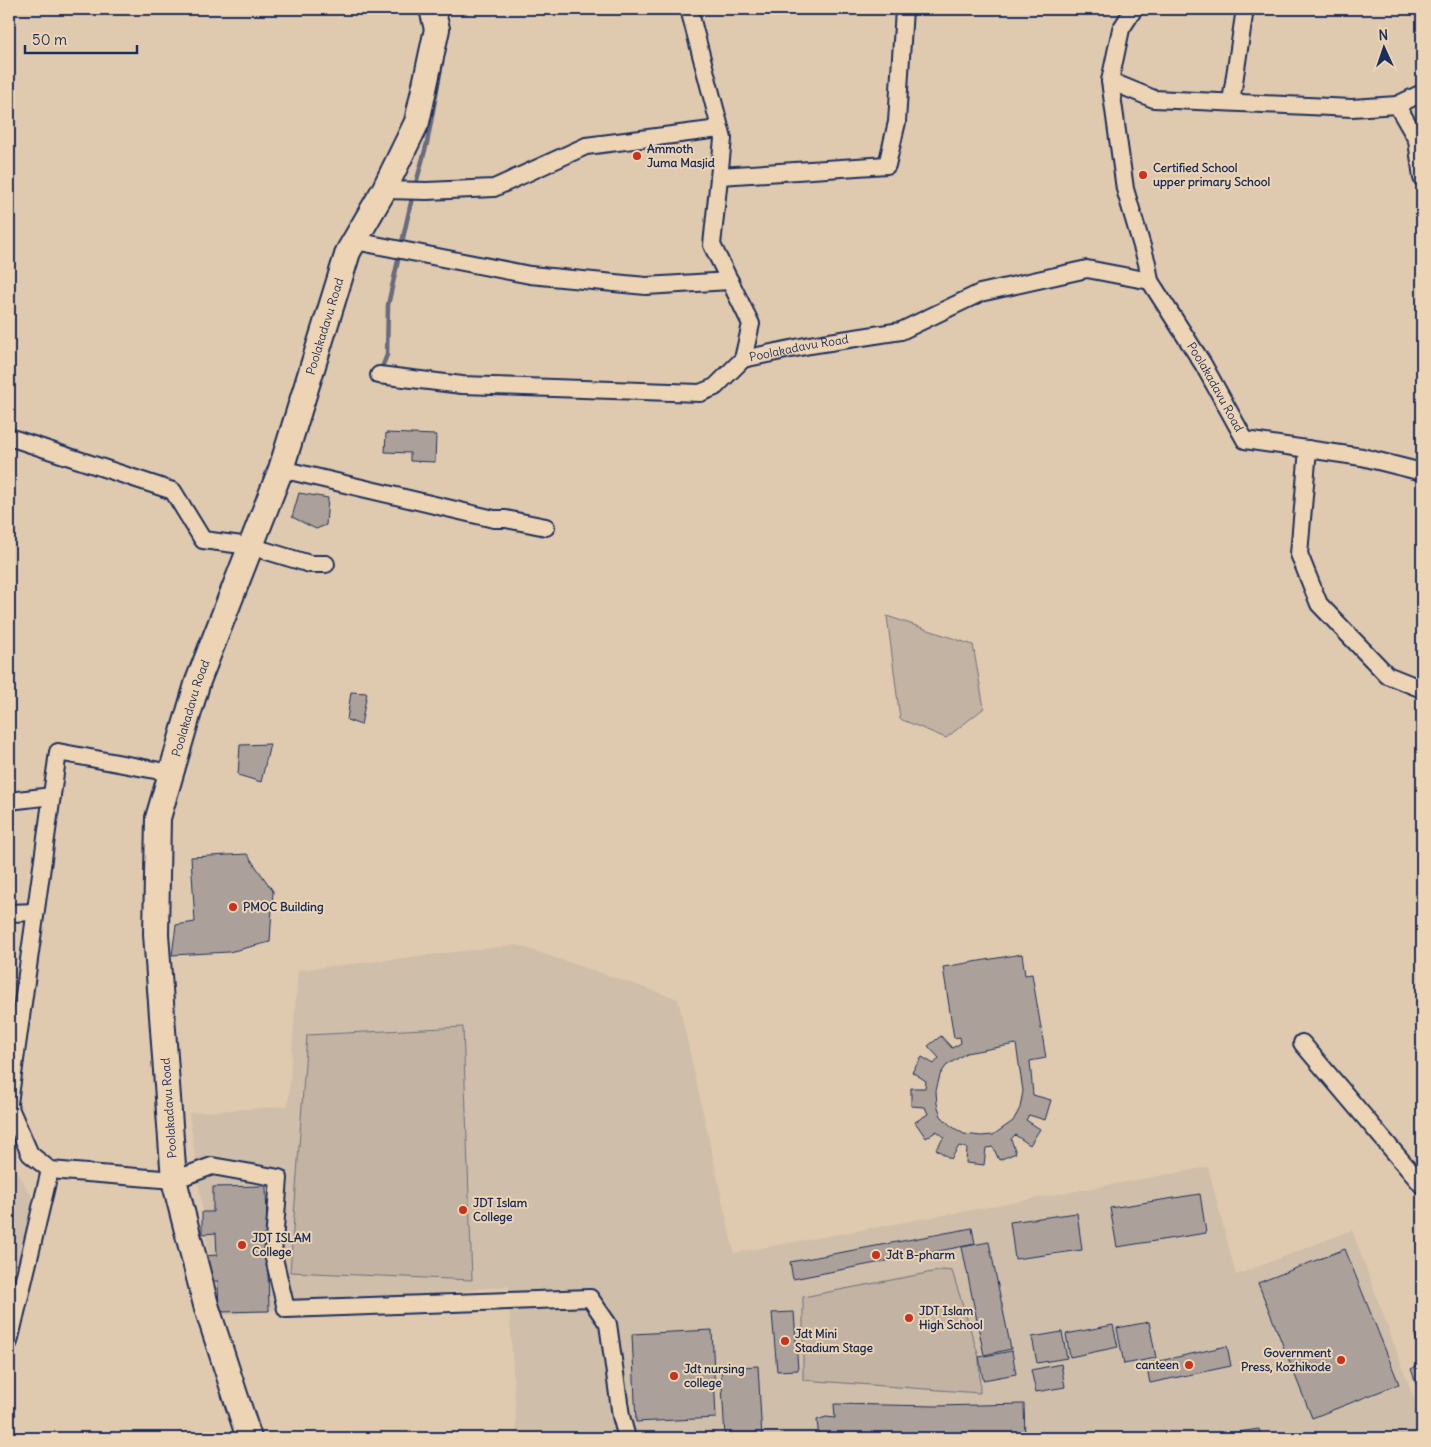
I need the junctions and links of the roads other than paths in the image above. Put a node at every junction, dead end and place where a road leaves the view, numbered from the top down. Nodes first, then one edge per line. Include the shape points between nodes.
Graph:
1 (432, 9) edge
2 (689, 9) edge
3 (904, 9) edge
4 (1134, 9) edge
5 (1245, 9) edge
6 (1110, 82) junction
7 (1422, 93) edge
8 (1231, 102) junction
9 (1397, 105) junction
10 (719, 129) junction
11 (720, 176) junction
12 (1422, 178) edge
13 (384, 190) junction
14 (355, 240) junction
15 (730, 281) junction
16 (1150, 281) junction
17 (743, 359) junction
18 (379, 376) dead end
19 (9, 437) edge
20 (1308, 448) junction
21 (281, 469) junction
22 (1422, 472) edge
23 (546, 527) dead end
24 (250, 546) junction
25 (326, 564) dead end
26 (1417, 683) edge
27 (171, 773) junction
28 (52, 796) junction
29 (9, 801) edge
30 (35, 912) junction
31 (9, 913) edge
32 (1302, 1043) dead end
33 (9, 1105) edge
34 (50, 1170) junction
35 (174, 1180) junction
36 (1422, 1185) edge
37 (9, 1342) edge
38 (250, 1438) edge
39 (627, 1438) edge

1 - 13 street, Poolakadavu Road via 437,29 417,122
2 - 10 street, Poolakadavu Road
3 - 11 street via 897,122 887,166
4 - 6 street, Poolakadavu Road via 1121,29
5 - 8 street
6 - 8 street via 1154,99
6 - 16 street, Poolakadavu Road via 1125,189
7 - 9 street
8 - 9 street via 1352,108
9 - 12 street via 1417,140
10 - 11 street, Poolakadavu Road via 723,139
10 - 13 street via 586,146 494,188
11 - 15 street, Poolakadavu Road via 712,245
13 - 14 street, Poolakadavu Road
14 - 15 street via 530,275 646,286
14 - 21 street, Poolakadavu Road via 348,252
15 - 17 street, Poolakadavu Road via 751,324
16 - 17 street, Poolakadavu Road via 1087,269 980,293 901,331
16 - 20 street, Poolakadavu Road via 1203,364 1245,440
17 - 18 street via 715,387 700,393 462,385
19 - 24 street via 173,491 203,540
20 - 22 street
20 - 26 street via 1299,554 1319,604 1387,675
21 - 23 street via 494,519
21 - 24 street, Poolakadavu Road
24 - 25 street via 310,564
24 - 27 street, Poolakadavu Road via 198,681
27 - 28 street via 58,752
27 - 35 street, Poolakadavu Road via 158,818 156,934
28 - 29 street
28 - 30 street
30 - 31 street
30 - 33 street
32 - 36 street
33 - 34 street via 30,1154
34 - 35 street
34 - 37 street
35 - 38 street, Poolakadavu Road via 206,1305
35 - 39 street via 212,1166 279,1178 273,1254 286,1309 590,1298 608,1324

